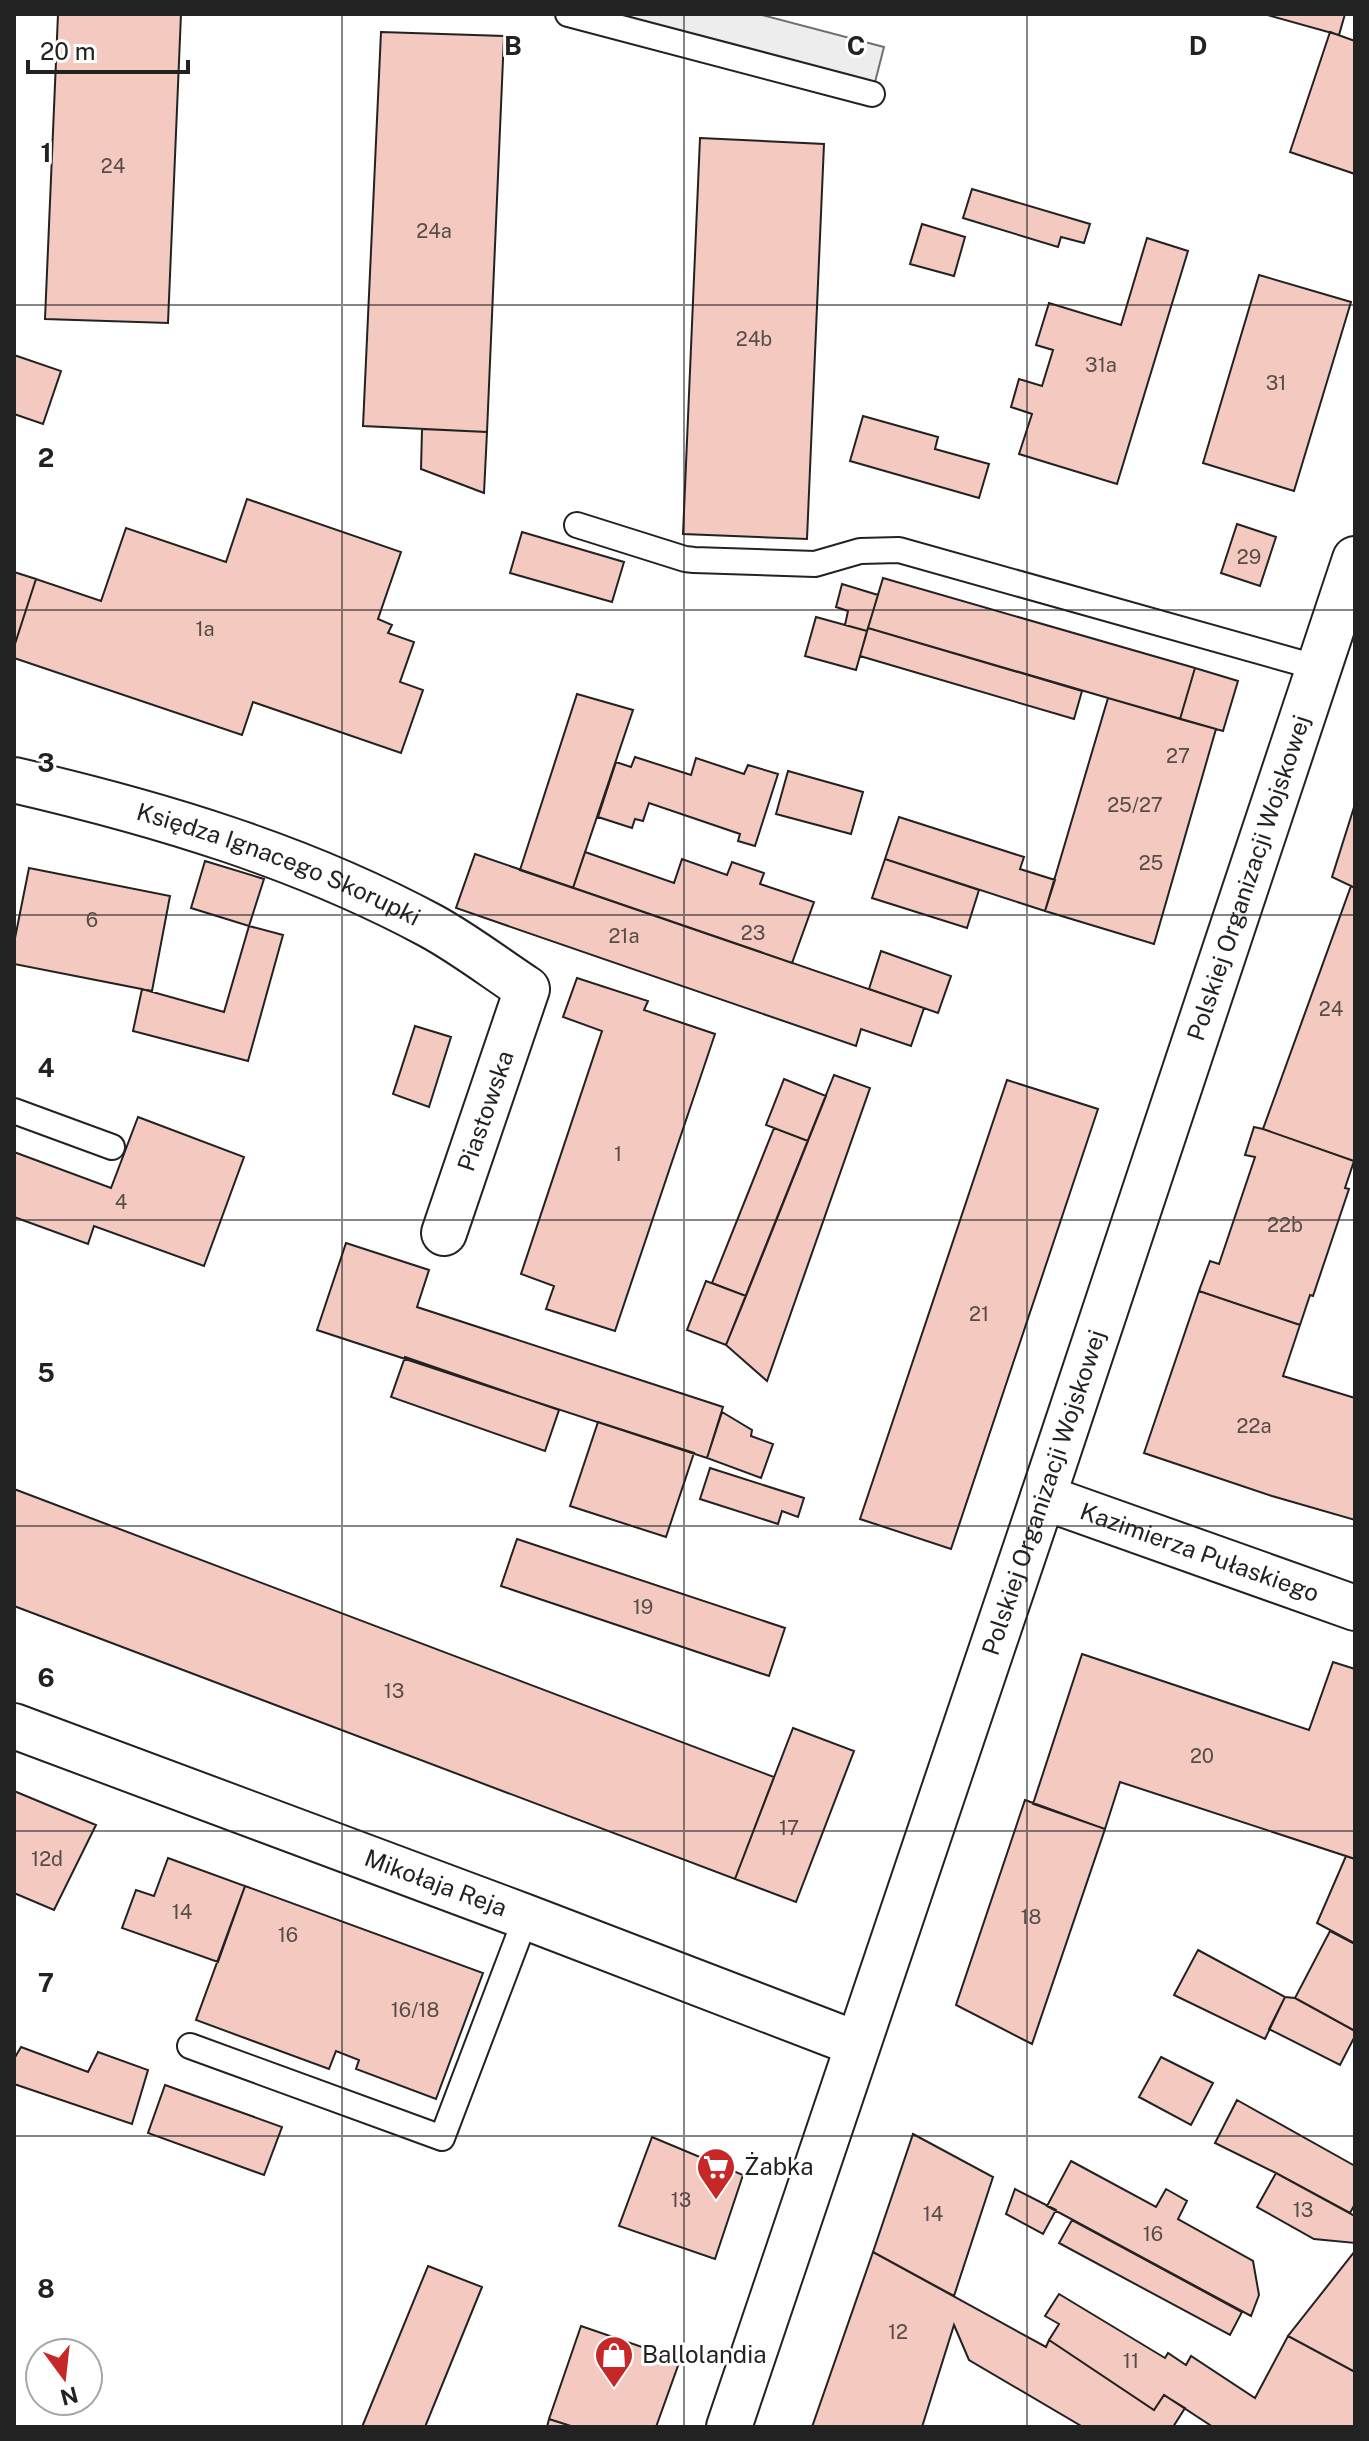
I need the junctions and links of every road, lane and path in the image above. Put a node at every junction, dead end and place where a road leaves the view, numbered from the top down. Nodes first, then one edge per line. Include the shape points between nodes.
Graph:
1 (568, 14) edge
2 (872, 94) dead end
3 (577, 525) dead end
4 (1355, 559) edge
5 (1319, 668) junction
6 (14, 780) edge
7 (527, 989) joint
8 (14, 1111) edge
9 (112, 1147) dead end
10 (444, 1233) dead end
11 (1043, 1497) junction
12 (1355, 1608) edge
13 (14, 1726) edge
14 (526, 1917) junction
15 (857, 2044) junction
16 (190, 2046) dead end
17 (729, 2427) edge

1 - 2 lane
3 - 5 lane via 694,560 807,564 860,551 899,550
4 - 5 street, Polskiej Organizacji Wojskowej
5 - 11 street, Polskiej Organizacji Wojskowej
6 - 7 street, Księdza Ignacego Skorupki via 204,830 295,864 434,928
7 - 10 street, Piastowska
8 - 9 lane
11 - 12 street, Kazimierza Pułaskiego
11 - 15 street, Polskiej Organizacji Wojskowej
13 - 14 street, Mikołaja Reja
14 - 15 street, Mikołaja Reja
14 - 16 lane via 442,2138
15 - 17 street, Polskiej Organizacji Wojskowej

